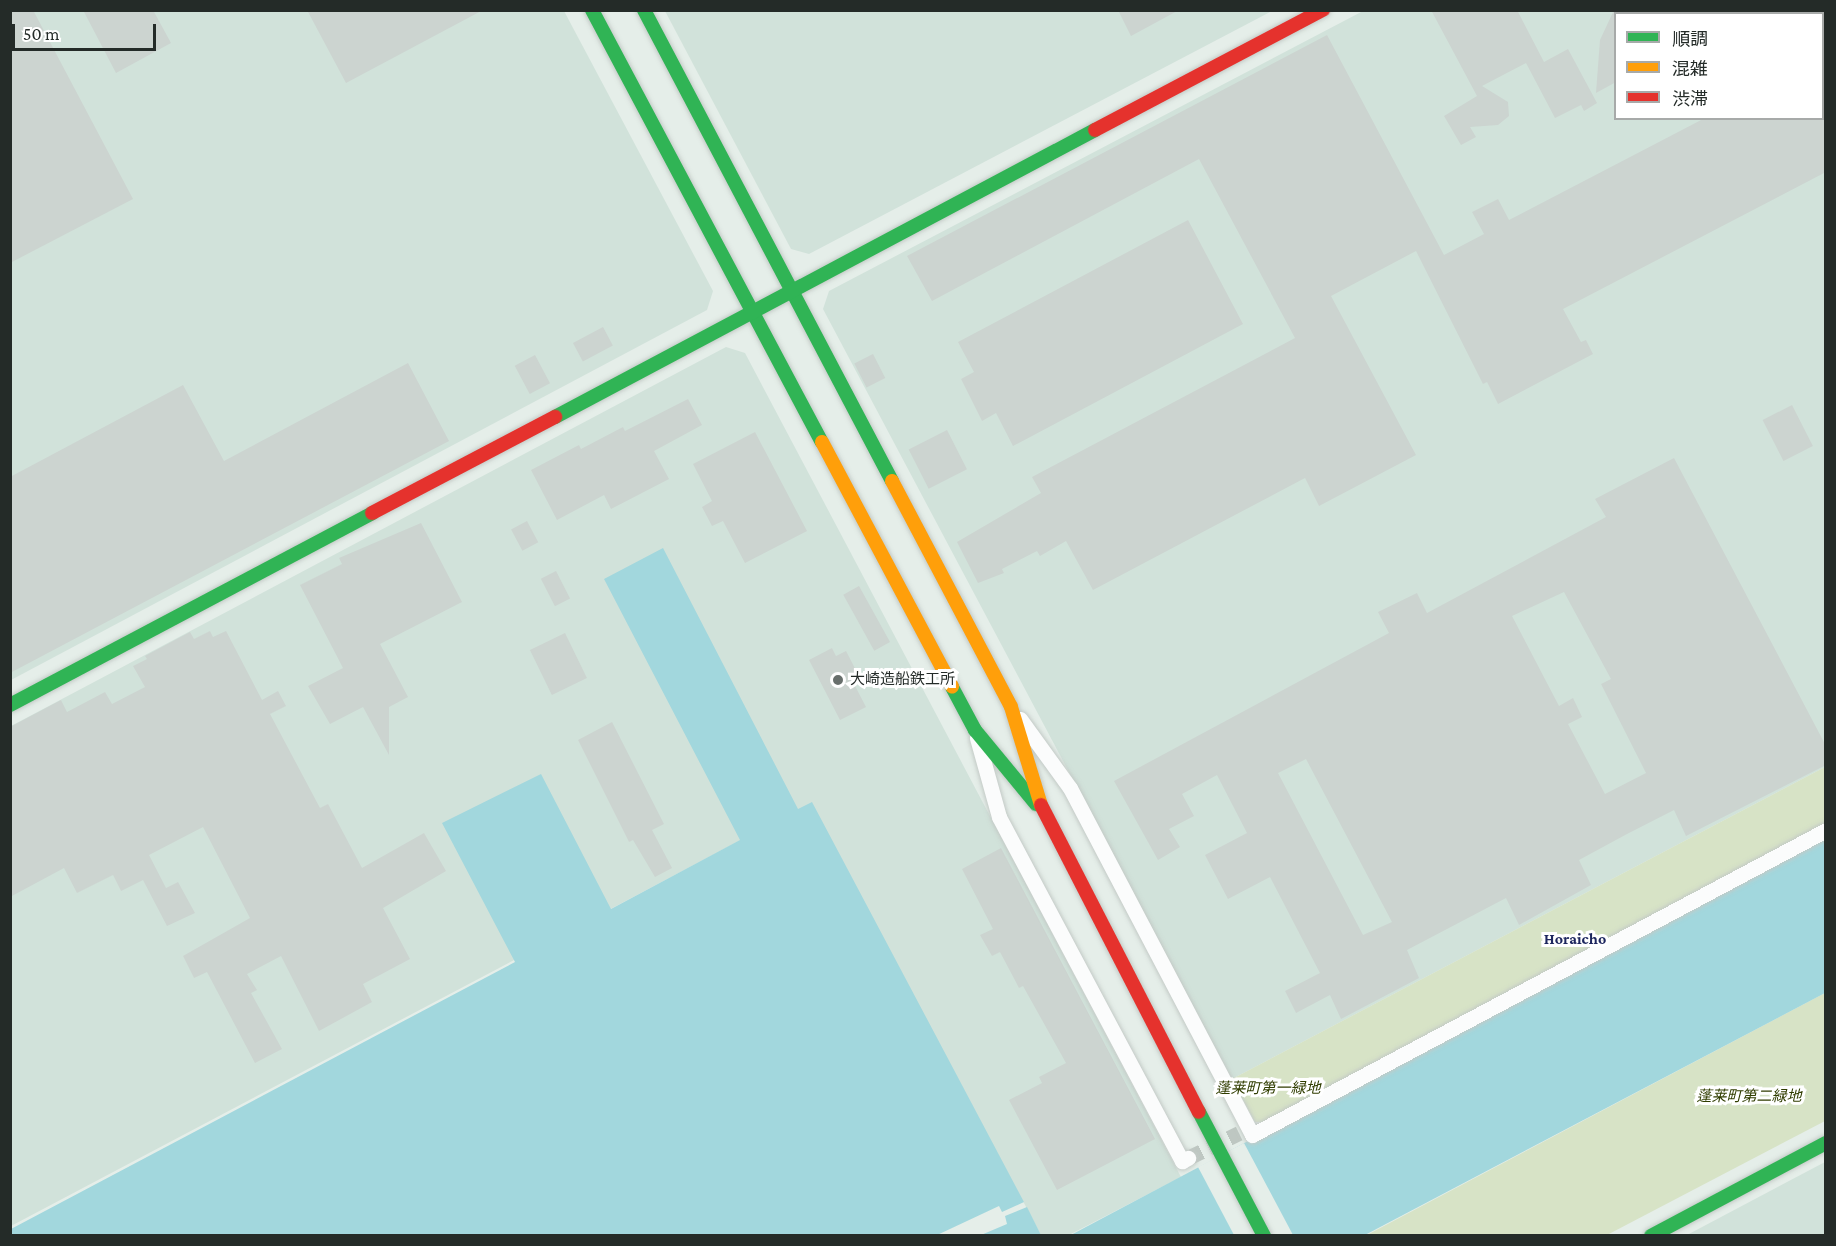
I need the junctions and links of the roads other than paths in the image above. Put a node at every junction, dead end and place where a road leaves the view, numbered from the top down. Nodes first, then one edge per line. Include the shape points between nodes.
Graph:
1 (592, 10) edge
2 (644, 10) edge
3 (1323, 10) edge
4 (793, 292) junction
5 (753, 314) junction
6 (10, 705) edge
7 (1011, 707) junction
8 (975, 730) junction
9 (1043, 812) junction
10 (1826, 830) edge
11 (1826, 1143) edge
12 (1188, 1158) dead end
13 (1264, 1236) edge
14 (1651, 1236) edge

1 - 5 street
2 - 4 street
3 - 4 street
4 - 5 street
4 - 7 street
5 - 6 street
5 - 8 street
7 - 9 street
7 - 10 street via 1070,788 1244,1130 1252,1135
8 - 9 street
8 - 12 street via 999,817 1182,1161
9 - 13 street
11 - 14 street

